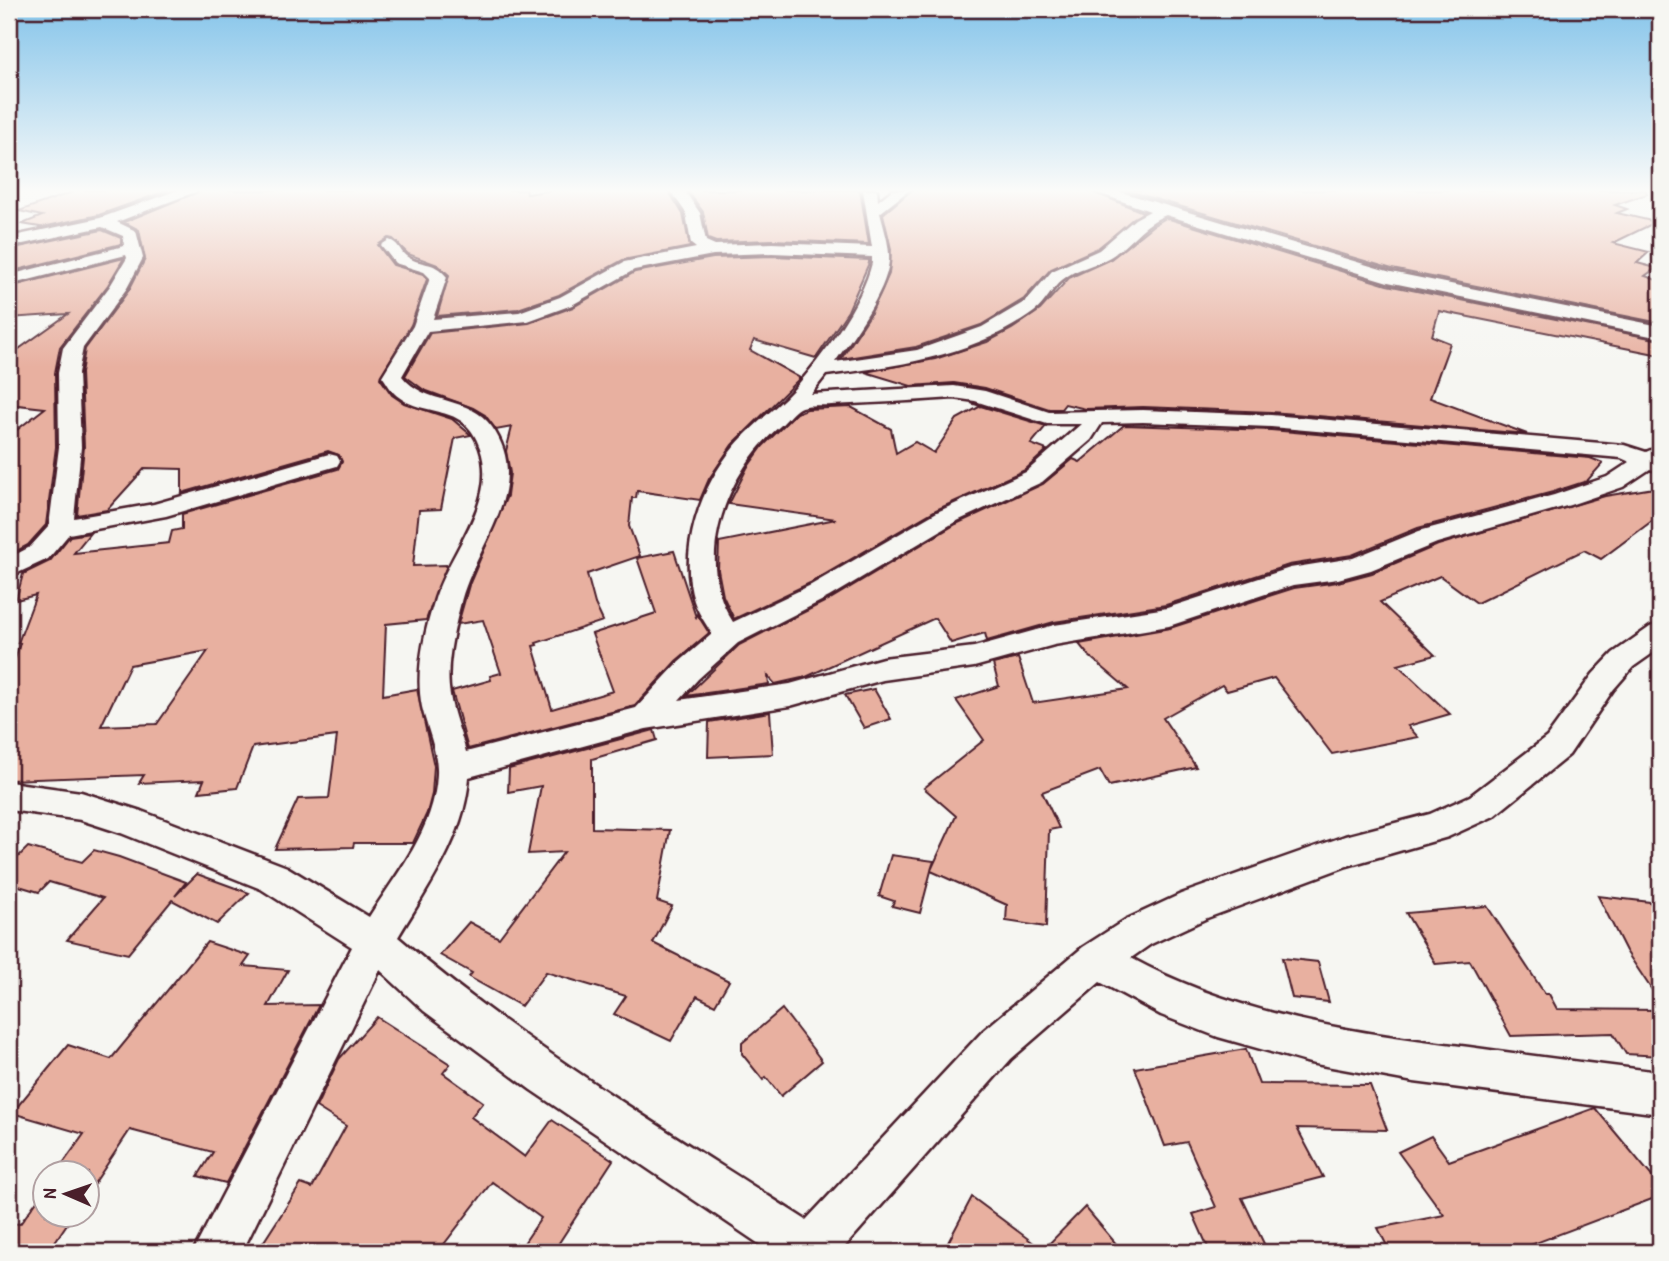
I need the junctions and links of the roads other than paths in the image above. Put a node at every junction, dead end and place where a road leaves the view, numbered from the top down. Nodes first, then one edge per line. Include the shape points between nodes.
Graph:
1 (134, 248) edge
2 (131, 249) edge
3 (391, 249) edge
4 (747, 249) edge
5 (795, 249) edge
6 (880, 249) edge
7 (1112, 249) edge
8 (1295, 249) edge
9 (713, 250) joint
10 (881, 252) junction
11 (9, 280) edge
12 (422, 326) junction
13 (1660, 332) edge
14 (818, 370) junction
15 (795, 401) junction
16 (1093, 418) junction
17 (1657, 460) edge
18 (329, 461) dead end
19 (61, 528) junction
20 (9, 569) edge
21 (1660, 634) edge
22 (728, 636) junction
23 (646, 717) junction
24 (453, 768) junction
25 (9, 796) edge
26 (375, 941) junction
27 (1097, 960) junction
28 (1660, 1093) edge
29 (811, 1251) edge
30 (217, 1252) edge

1 - 19 street via 135,258 118,288 73,348
2 - 11 street
3 - 12 street via 401,260 430,268 439,276
4 - 9 street
5 - 10 street
6 - 10 street
7 - 14 street via 1058,275 1038,300 969,341 921,357
8 - 13 street via 1388,277
9 - 12 street via 622,269 566,301 534,313
10 - 14 street via 877,276
12 - 24 street via 392,376 399,389 414,397 474,417 485,430 497,468 488,513 447,600 433,684
14 - 15 street
15 - 16 street via 954,392 978,395 1047,418
15 - 22 street via 752,439 734,462 705,528 702,561 708,602
16 - 17 street via 1198,417 1349,426 1571,445
16 - 22 street via 1083,435 1034,477 947,517 820,591
17 - 23 street via 1615,482 1428,537 1362,565 1290,577 1170,617 1054,635 974,657 883,669 790,695
18 - 19 street via 157,511
19 - 20 street via 39,552
21 - 27 street via 1623,660 1558,746 1482,806 1436,827 1345,851 1194,906 1138,932
22 - 23 street
23 - 24 street
24 - 26 street via 448,805 431,850
25 - 26 street via 81,806 274,878
26 - 29 street via 438,997 547,1075
26 - 30 street
27 - 28 street via 1161,996 1310,1043
27 - 29 street via 997,1045

